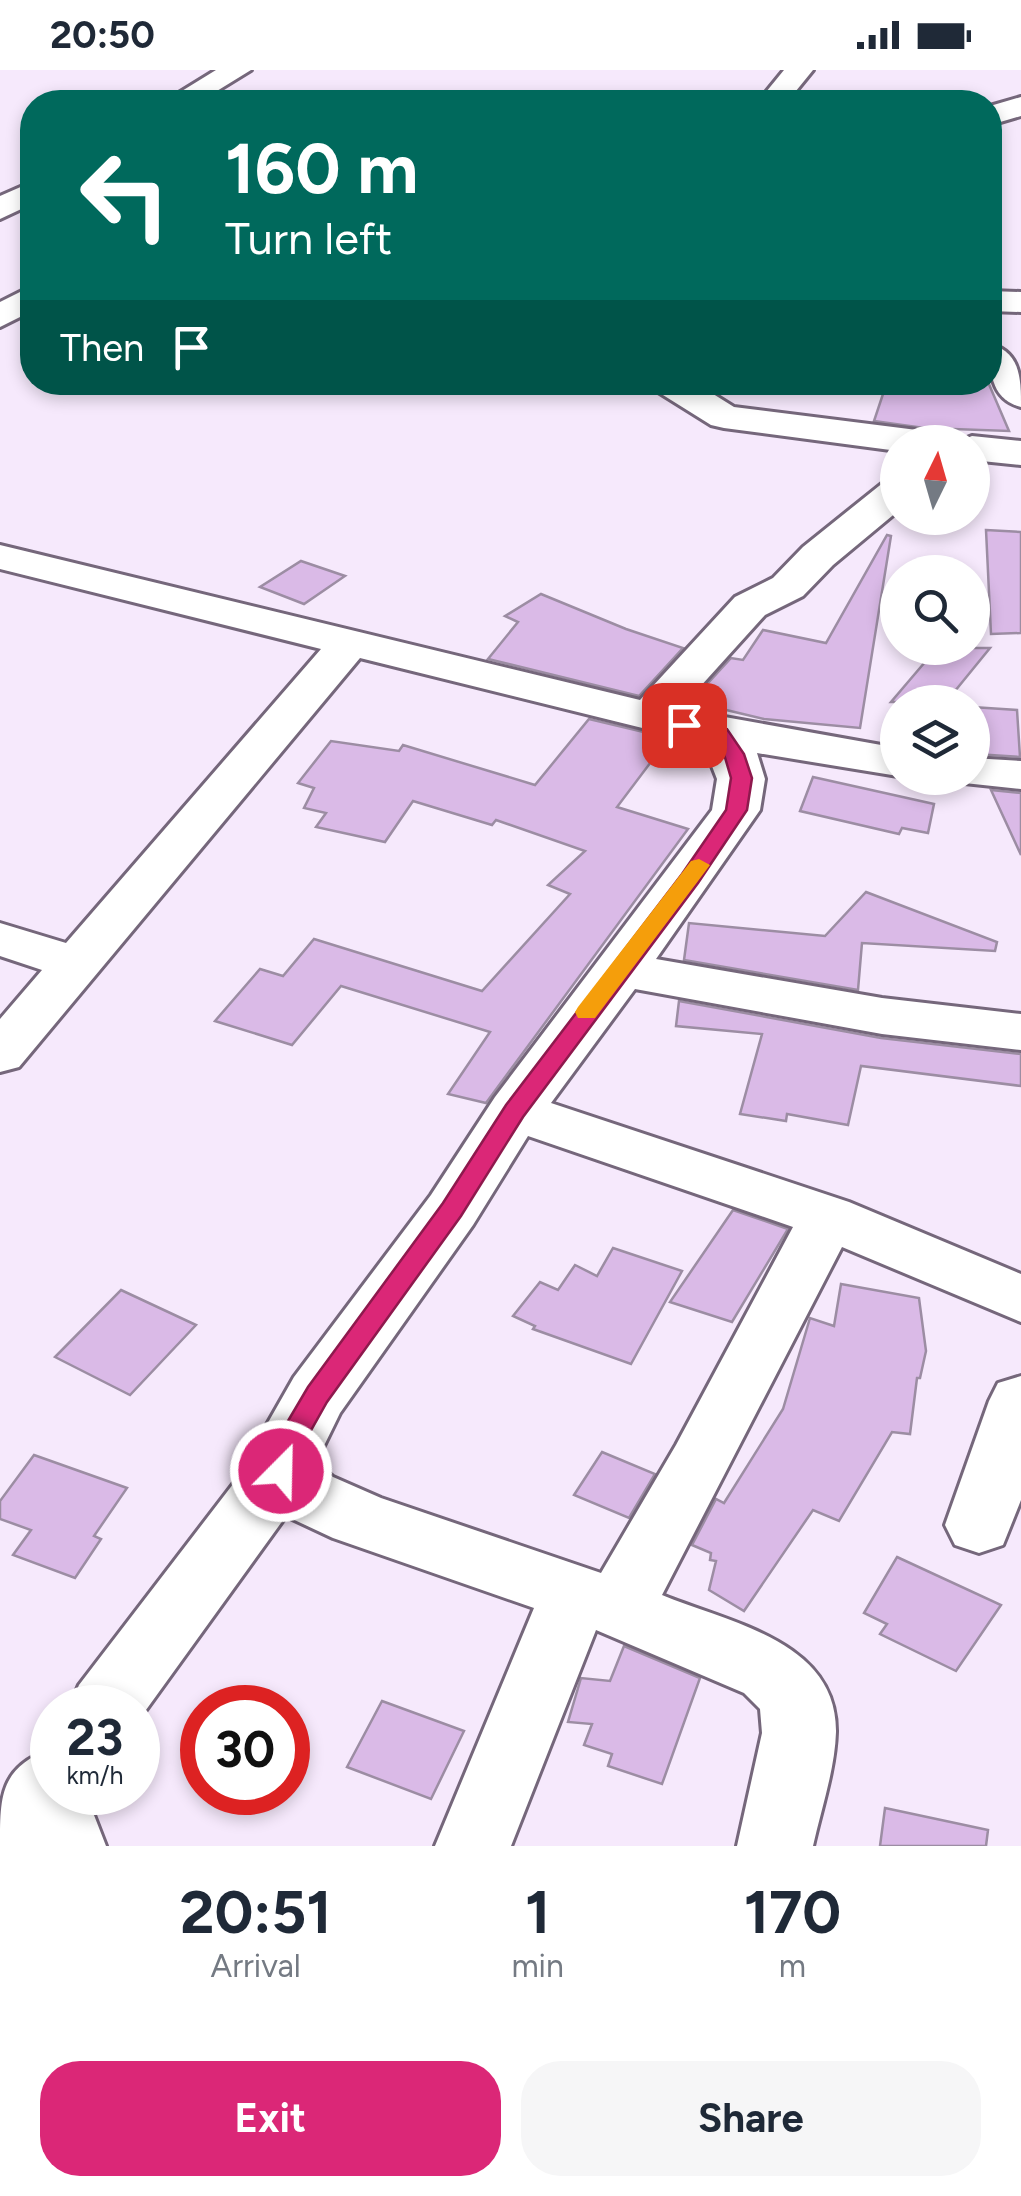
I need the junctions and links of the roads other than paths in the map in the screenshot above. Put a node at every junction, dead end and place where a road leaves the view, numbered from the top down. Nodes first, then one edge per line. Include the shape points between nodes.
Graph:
1 (237, 70) edge
2 (799, 70) edge
3 (201, 90) edge
4 (782, 90) edge
5 (1002, 371) edge
6 (689, 395) edge
7 (1021, 396) edge
8 (880, 437) edge
9 (990, 450) edge
10 (1021, 453) edge
11 (880, 505) edge
12 (0, 557) edge
13 (352, 641) junction
14 (649, 717) junction
15 (720, 733) junction
16 (880, 759) edge
17 (990, 773) edge
18 (1021, 775) edge
19 (0, 940) edge
20 (74, 963) junction
21 (618, 970) junction
22 (1021, 1032) edge
23 (0, 1054) edge
24 (515, 1111) junction
25 (828, 1217) junction
26 (1021, 1299) edge
27 (1021, 1401) edge
28 (281, 1471) junction
29 (979, 1526) dead end
30 (596, 1601) junction
31 (122, 1685) edge
32 (473, 1846) edge
33 (776, 1846) edge

1 - 3 street
2 - 4 street
5 - 7 street
6 - 8 street via 724,417
9 - 10 street
11 - 14 street via 788,587 750,606
12 - 13 street
13 - 14 street
13 - 20 street
14 - 15 street
15 - 16 street
15 - 21 street via 741,778 736,810
17 - 18 street
19 - 20 street
20 - 23 street
21 - 22 street via 882,1016
21 - 24 street
24 - 25 street
24 - 28 street via 318,1395 286,1448
25 - 26 street
25 - 30 street via 670,1525
27 - 29 street
28 - 30 street via 309,1496 356,1518
28 - 31 street
30 - 32 street
30 - 33 street via 770,1671 796,1696 799,1733

